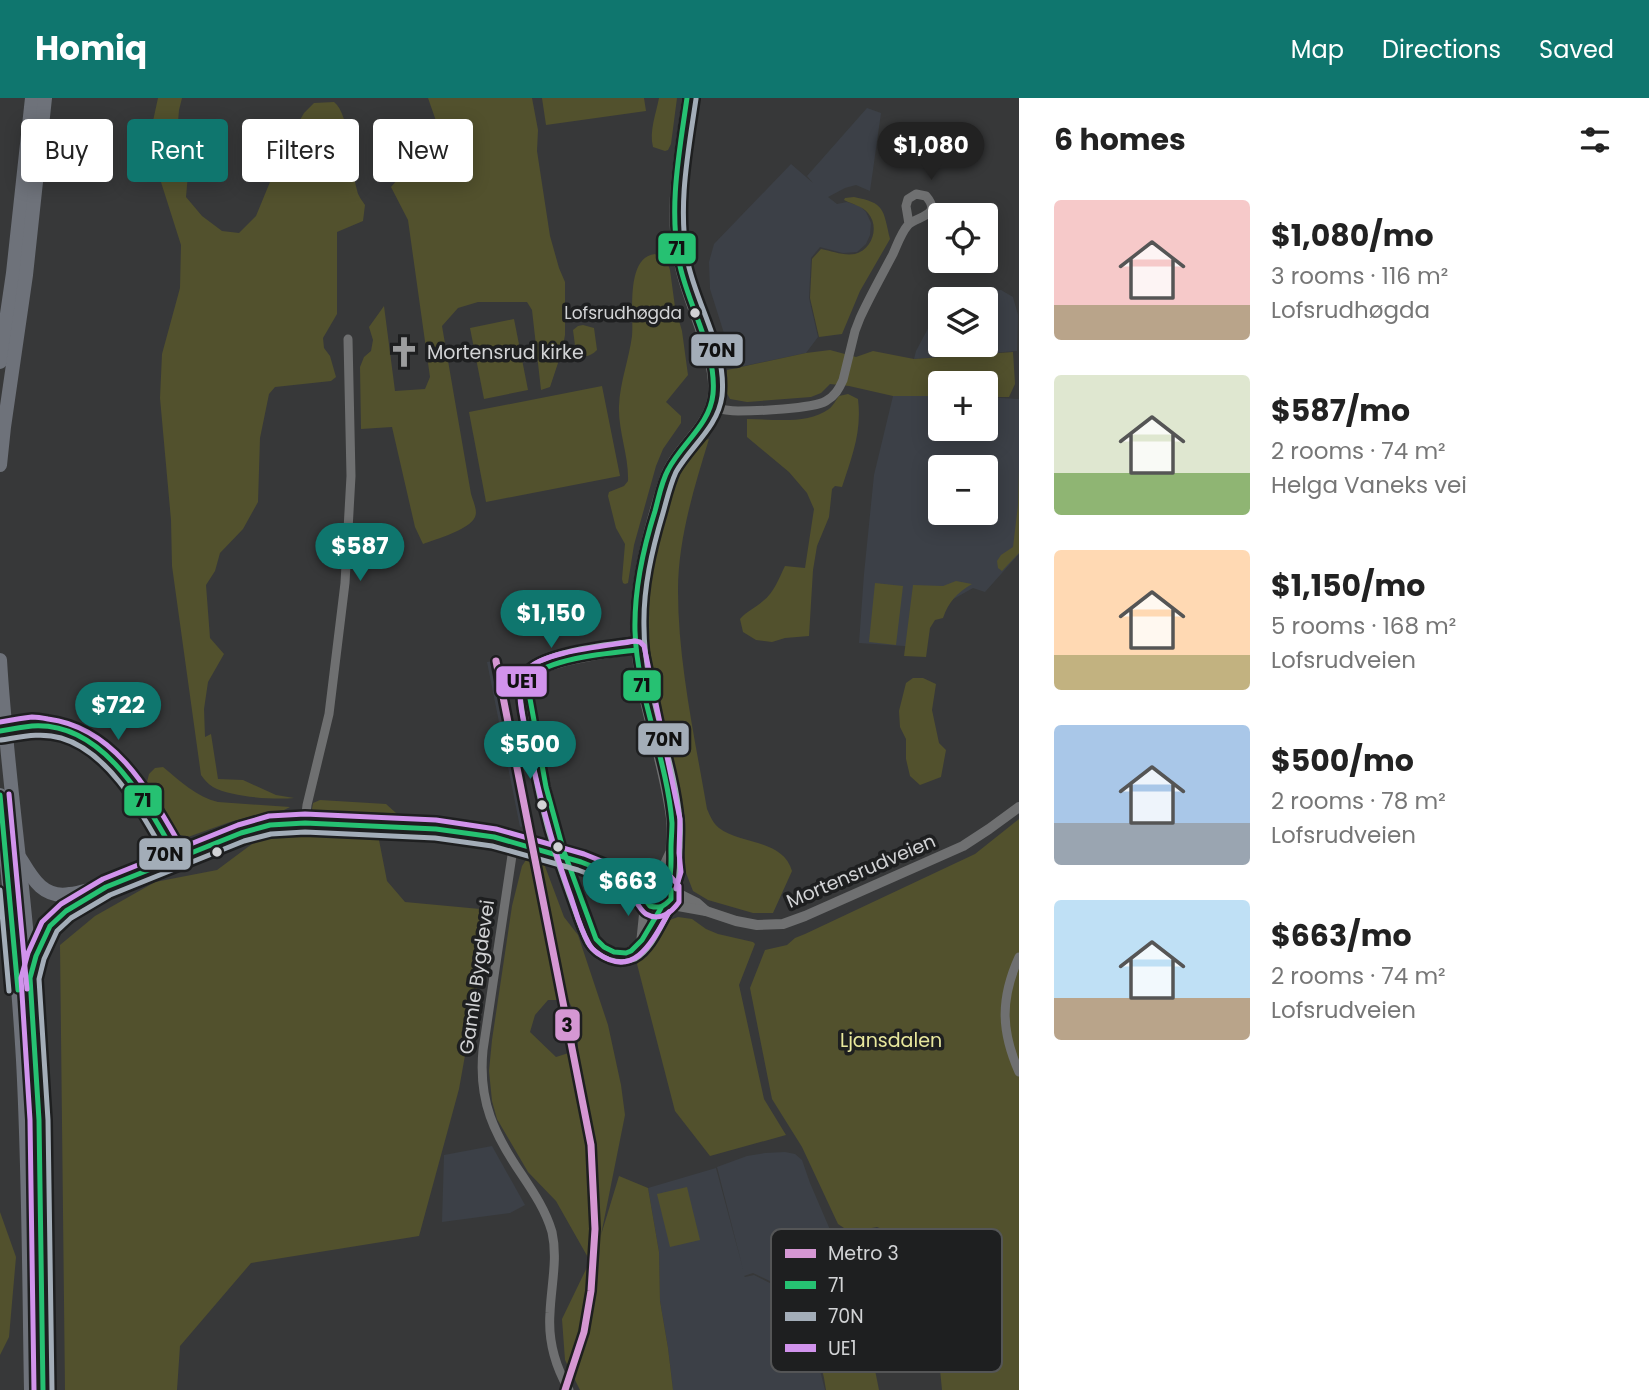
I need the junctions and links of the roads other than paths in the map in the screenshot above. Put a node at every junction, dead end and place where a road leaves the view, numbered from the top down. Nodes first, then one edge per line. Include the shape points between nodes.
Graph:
1 (32, 98) edge
2 (45, 98) edge
3 (687, 98) edge
4 (909, 224) dead end
5 (348, 339) dead end
6 (0, 362) edge
7 (710, 407) junction
8 (0, 465) edge
9 (636, 650) junction
10 (0, 660) edge
11 (4, 737) edge
12 (0, 795) edge
13 (1018, 809) edge
14 (305, 823) junction
15 (514, 842) junction
16 (670, 853) junction
17 (18, 855) junction
18 (178, 859) junction
19 (617, 876) junction
20 (654, 882) junction
21 (106, 887) junction
22 (670, 888) junction
23 (645, 899) junction
24 (664, 906) junction
25 (706, 911) junction
26 (641, 939) junction
27 (1019, 957) edge
28 (30, 978) junction
29 (1019, 1072) edge
30 (31, 1390) edge
31 (43, 1390) edge
32 (569, 1390) edge

1 - 6 highway
2 - 8 highway
3 - 7 street via 675,186 675,229 679,265 711,369
4 - 7 street via 860,318 843,380 831,398 793,407 739,411
5 - 14 street via 351,476 345,583 329,714
7 - 9 street via 705,421 669,467 658,498 638,586
9 - 16 street via 670,811
9 - 26 street via 548,666 533,675 528,688 553,812 596,939 613,953 628,952
10 - 11 highway
11 - 17 highway
11 - 18 street via 23,727 41,726 78,735 100,748 126,776
12 - 30 highway via 23,1059
13 - 25 street, Mortensrudveien via 955,850 793,921 757,925
14 - 15 street via 436,829
14 - 18 street via 261,827
15 - 19 street
15 - 32 street, Gamle Bygdevei via 484,1038 482,1080 493,1127 552,1232 555,1259 550,1335
16 - 20 street
16 - 22 street
17 - 21 highway via 48,892 66,895
17 - 28 highway
18 - 21 highway
19 - 20 street
19 - 23 street
20 - 22 street
20 - 23 street via 645,890
21 - 28 highway via 50,926
22 - 24 street
22 - 25 street, Mortensrudveien
23 - 24 street via 650,906
23 - 26 street
24 - 25 street, Mortensrudveien
24 - 26 street
27 - 29 street via 1008,986 1005,1018
28 - 31 highway via 39,1120

